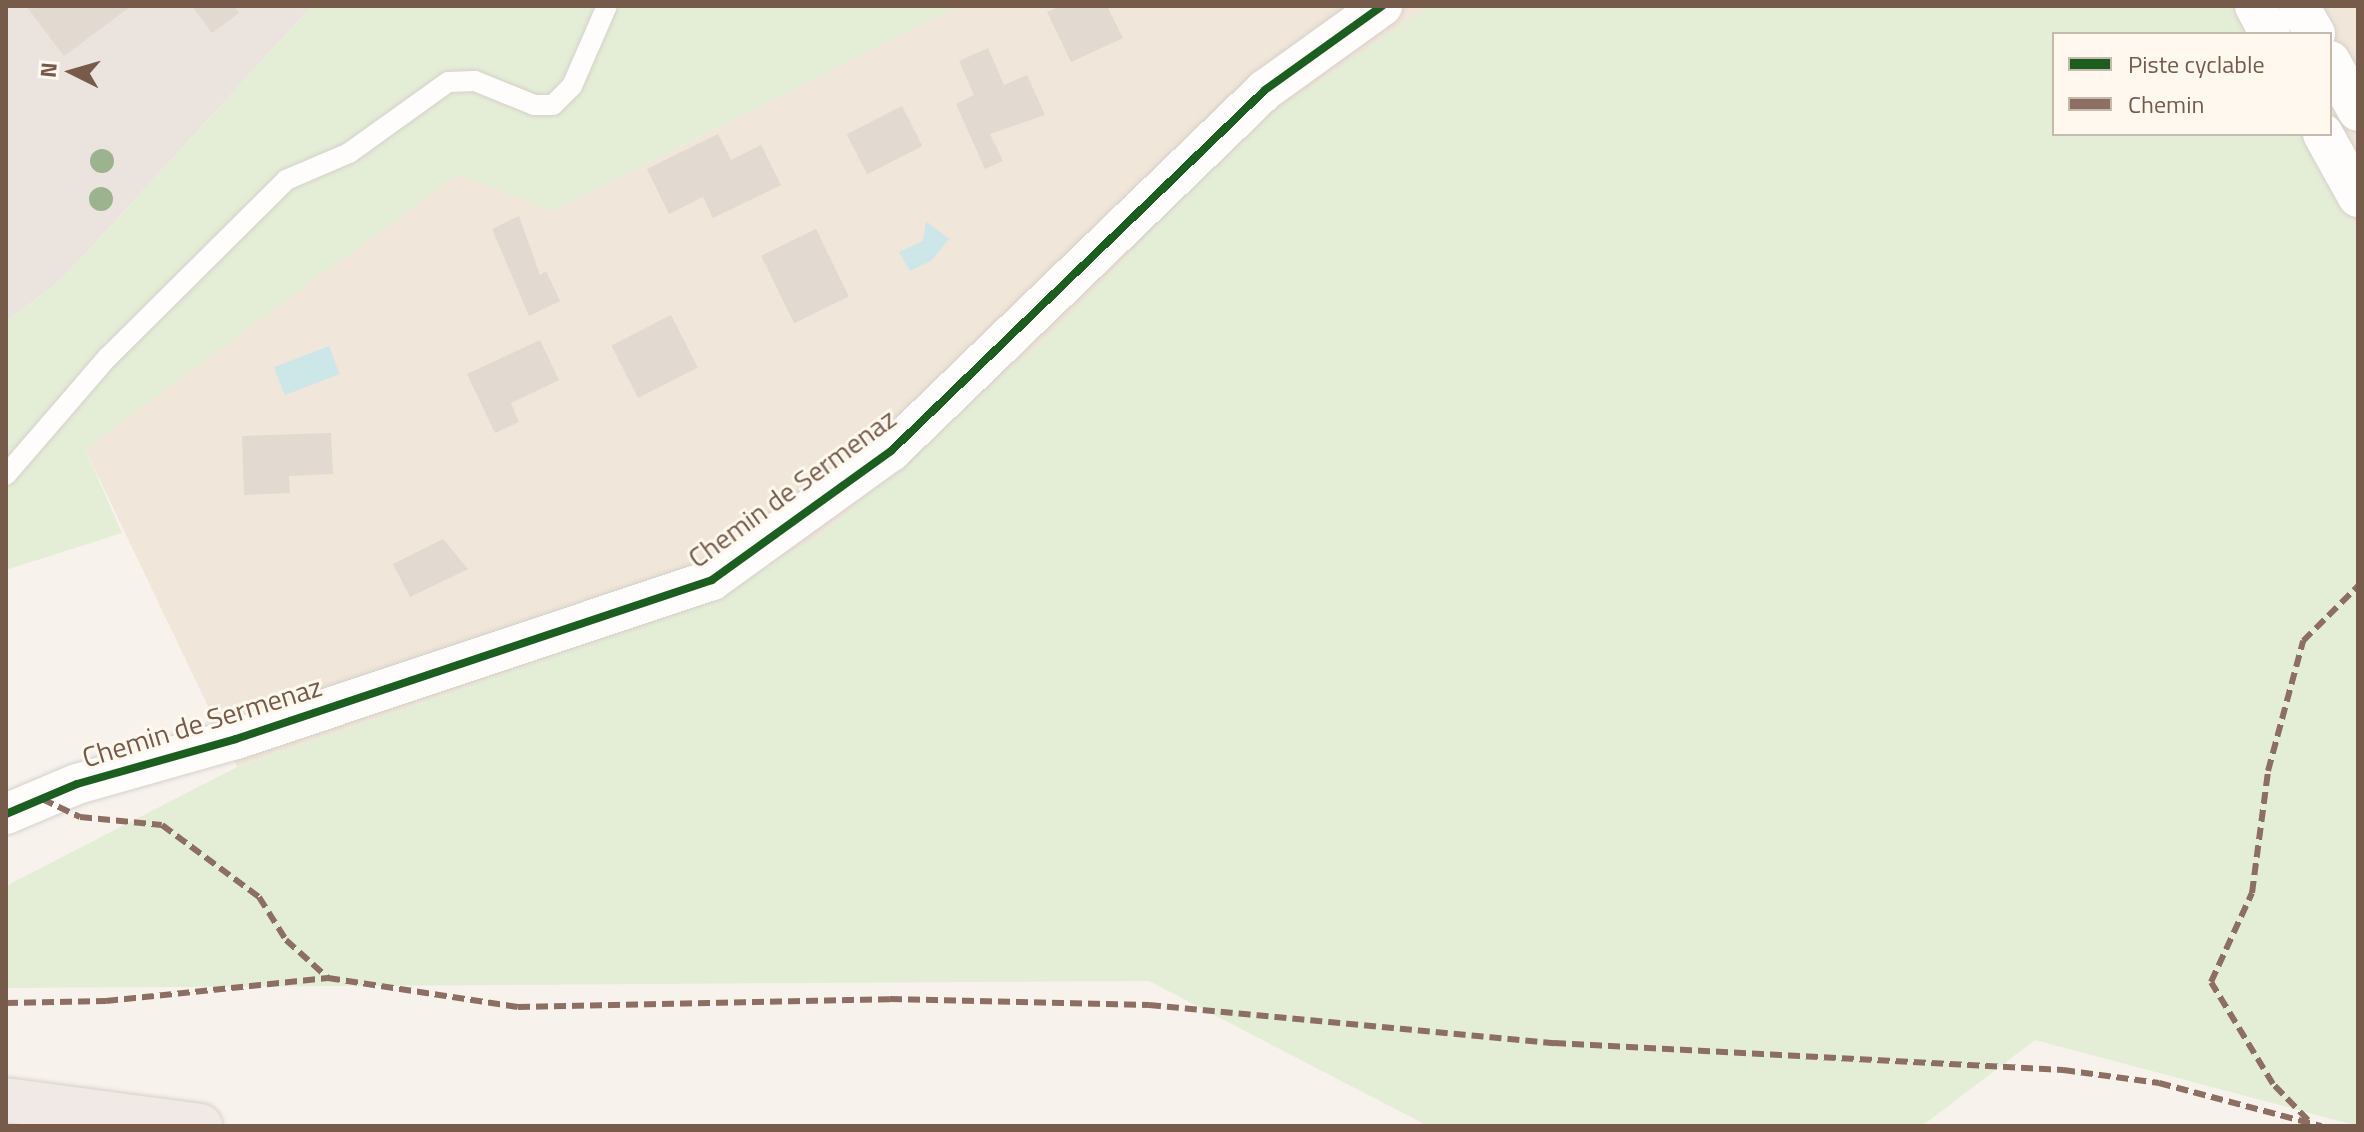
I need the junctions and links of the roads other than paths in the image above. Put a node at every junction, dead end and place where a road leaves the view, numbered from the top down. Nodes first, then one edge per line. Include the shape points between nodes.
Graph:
1 (607, 6) edge
2 (1382, 6) edge
3 (2255, 6) edge
4 (2299, 6) edge
5 (2269, 32) edge
6 (2314, 32) edge
7 (2332, 65) edge
8 (2358, 111) edge
9 (2324, 136) edge
10 (2358, 197) edge
11 (6, 475) edge
12 (6, 814) edge
13 (6, 1100) edge
14 (200, 1126) edge

1 - 11 lane via 572,86 553,105 534,105 475,81 448,82 349,153 286,180 108,357
2 - 12 street, Chemin de Sermenaz via 1265,90 891,451 712,580 236,739 77,784
3 - 5 street
4 - 6 street
7 - 8 street
9 - 10 street
13 - 14 highway

